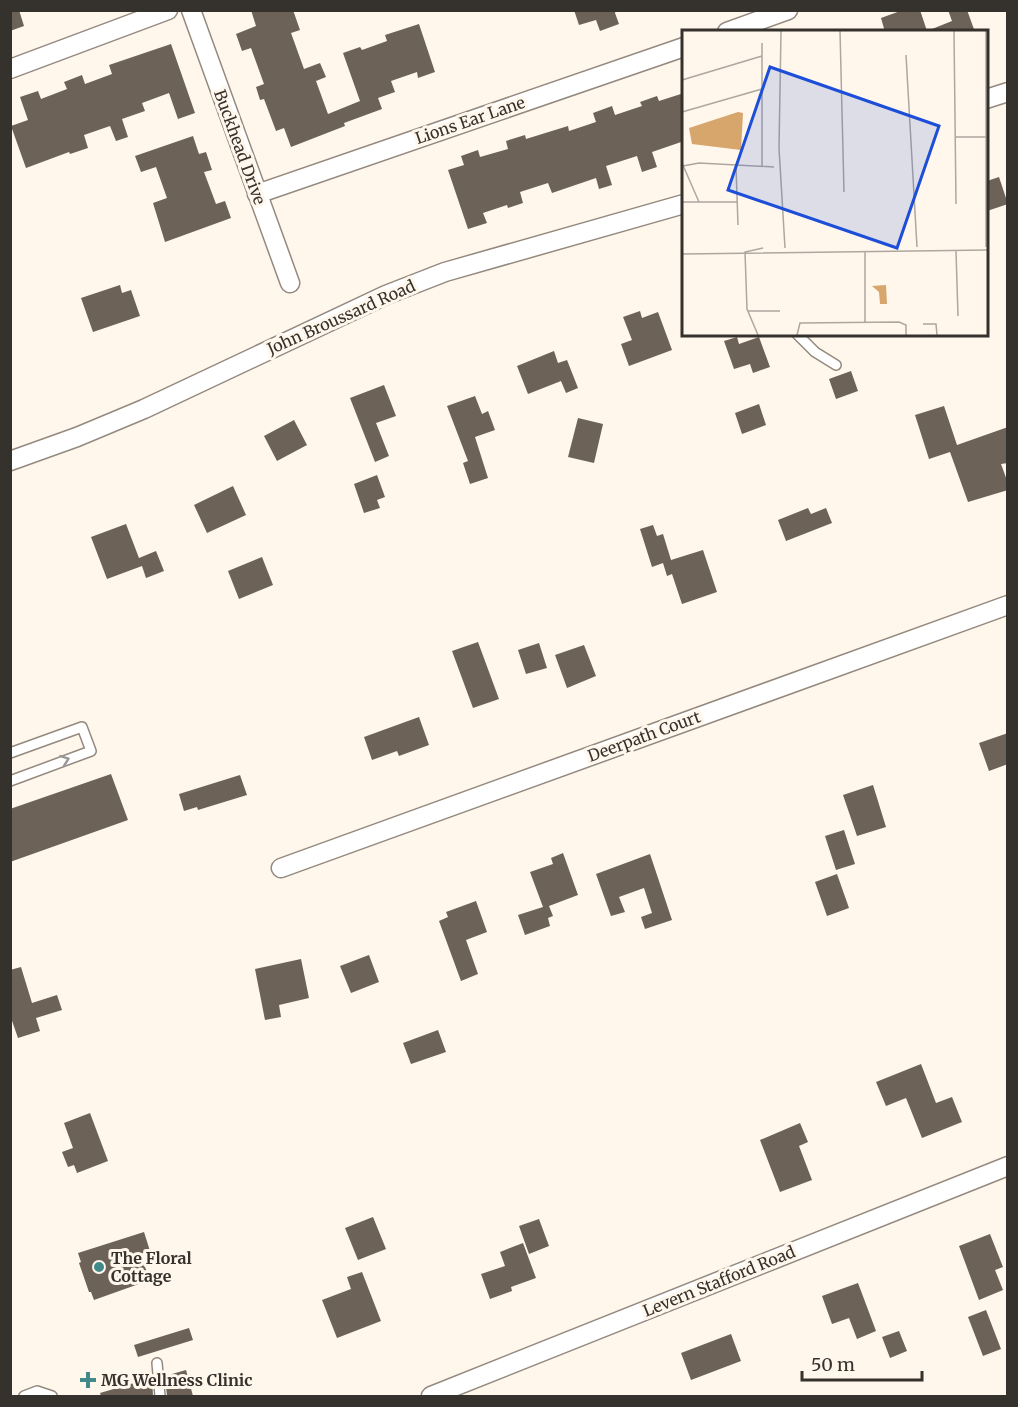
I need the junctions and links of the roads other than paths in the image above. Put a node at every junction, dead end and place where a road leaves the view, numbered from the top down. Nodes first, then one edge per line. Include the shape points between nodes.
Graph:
1 (168, 10) edge
2 (191, 10) edge
3 (788, 10) edge
4 (733, 30) edge
5 (682, 47) edge
6 (10, 69) edge
7 (1008, 92) edge
8 (988, 99) edge
9 (257, 194) junction
10 (682, 205) edge
11 (290, 283) dead end
12 (799, 336) edge
13 (836, 365) dead end
14 (10, 461) edge
15 (1008, 605) edge
16 (10, 753) edge
17 (10, 781) edge
18 (281, 868) dead end
19 (1008, 1166) edge
20 (157, 1363) dead end
21 (24, 1396) edge
22 (52, 1396) edge
23 (160, 1396) edge
24 (431, 1396) edge

1 - 6 street
2 - 9 street, Buckhead Drive
3 - 4 street
5 - 9 street, Lions Ear Lane
7 - 8 street
9 - 11 street, Buckhead Drive
10 - 14 street, John Broussard Road via 445,272 386,295 144,409
12 - 13 lane
15 - 18 street, Deerpath Court
17 -> 16 lane via 91,751 82,727
19 - 24 street, Levern Stafford Road
20 - 23 lane
21 - 22 lane via 37,1391

